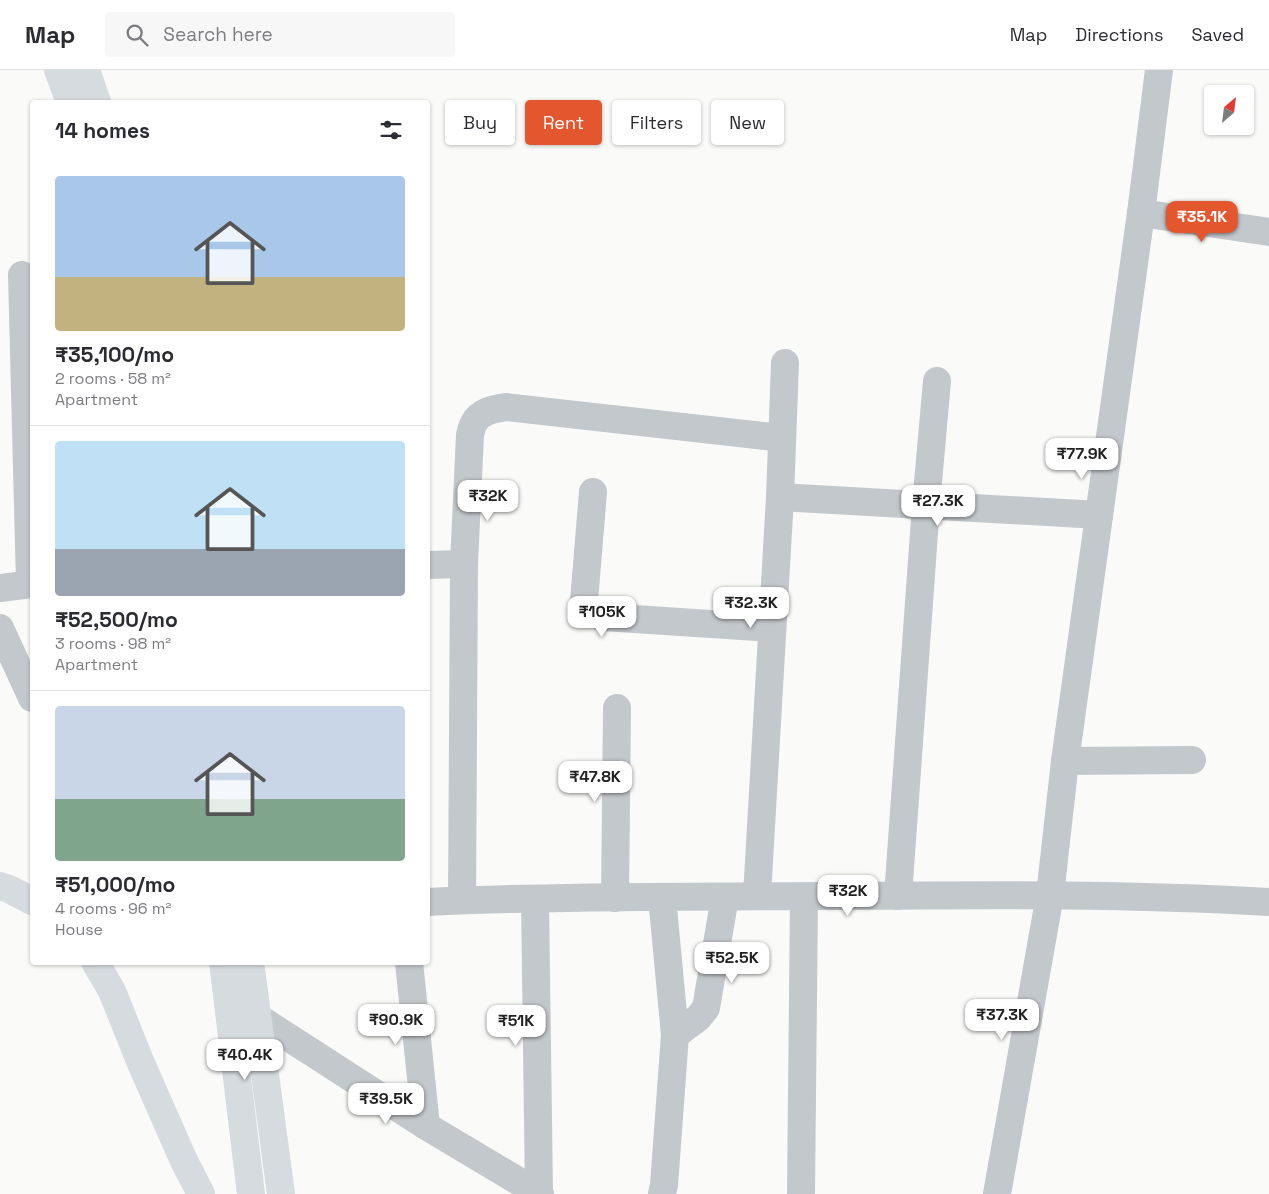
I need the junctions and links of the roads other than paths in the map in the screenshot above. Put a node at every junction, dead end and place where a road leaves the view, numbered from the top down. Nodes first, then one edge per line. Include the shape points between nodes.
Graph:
1 (58, 70) edge
2 (86, 70) edge
3 (1159, 70) edge
4 (69, 100) edge
5 (96, 100) edge
6 (1141, 213) junction
7 (1269, 232) edge
8 (22, 275) dead end
9 (785, 363) dead end
10 (937, 381) dead end
11 (782, 438) junction
12 (593, 492) dead end
13 (780, 497) junction
14 (926, 505) junction
15 (1099, 515) junction
16 (30, 550) edge
17 (464, 564) junction
18 (430, 565) edge
19 (30, 584) edge
20 (0, 588) edge
21 (0, 628) edge
22 (772, 628) junction
23 (30, 694) edge
24 (618, 708) dead end
25 (1192, 760) dead end
26 (1065, 761) junction
27 (1050, 895) junction
28 (725, 896) junction
29 (757, 896) junction
30 (804, 896) junction
31 (898, 896) junction
32 (662, 897) junction
33 (615, 898) junction
34 (535, 899) junction
35 (462, 900) junction
36 (430, 902) edge
37 (1269, 902) edge
38 (97, 965) edge
39 (223, 965) edge
40 (250, 965) edge
41 (409, 965) edge
42 (257, 1017) junction
43 (675, 1035) junction
44 (426, 1126) junction
45 (201, 1194) edge
46 (251, 1194) edge
47 (281, 1194) edge
48 (540, 1194) edge
49 (662, 1194) edge
50 (801, 1194) edge
51 (997, 1194) edge

1 - 4 main road
2 - 5 main road
3 - 6 street
6 - 7 street
6 - 15 street
8 - 16 street
9 - 11 street
10 - 14 street
11 - 13 street
11 - 17 street via 506,408 490,410 474,422 470,434
12 - 22 street via 586,608 604,616
13 - 14 street
13 - 22 street
14 - 15 street
14 - 31 street
15 - 26 street
17 - 18 street
17 - 35 street
19 - 20 street
21 - 23 street
22 - 29 street
24 - 33 street
25 - 26 street
26 - 27 street
27 - 31 street
27 - 37 street
27 - 51 street
28 - 29 street
28 - 32 street
28 - 43 street via 706,1008
29 - 30 street
30 - 31 street
30 - 50 street
32 - 33 street
32 - 43 street
33 - 34 street
34 - 35 street
34 - 48 street
35 - 36 street
38 - 45 main road via 112,991
39 - 46 main road
40 - 42 main road
41 - 44 street
42 - 44 street
42 - 47 main road
43 - 49 street
44 - 48 street

